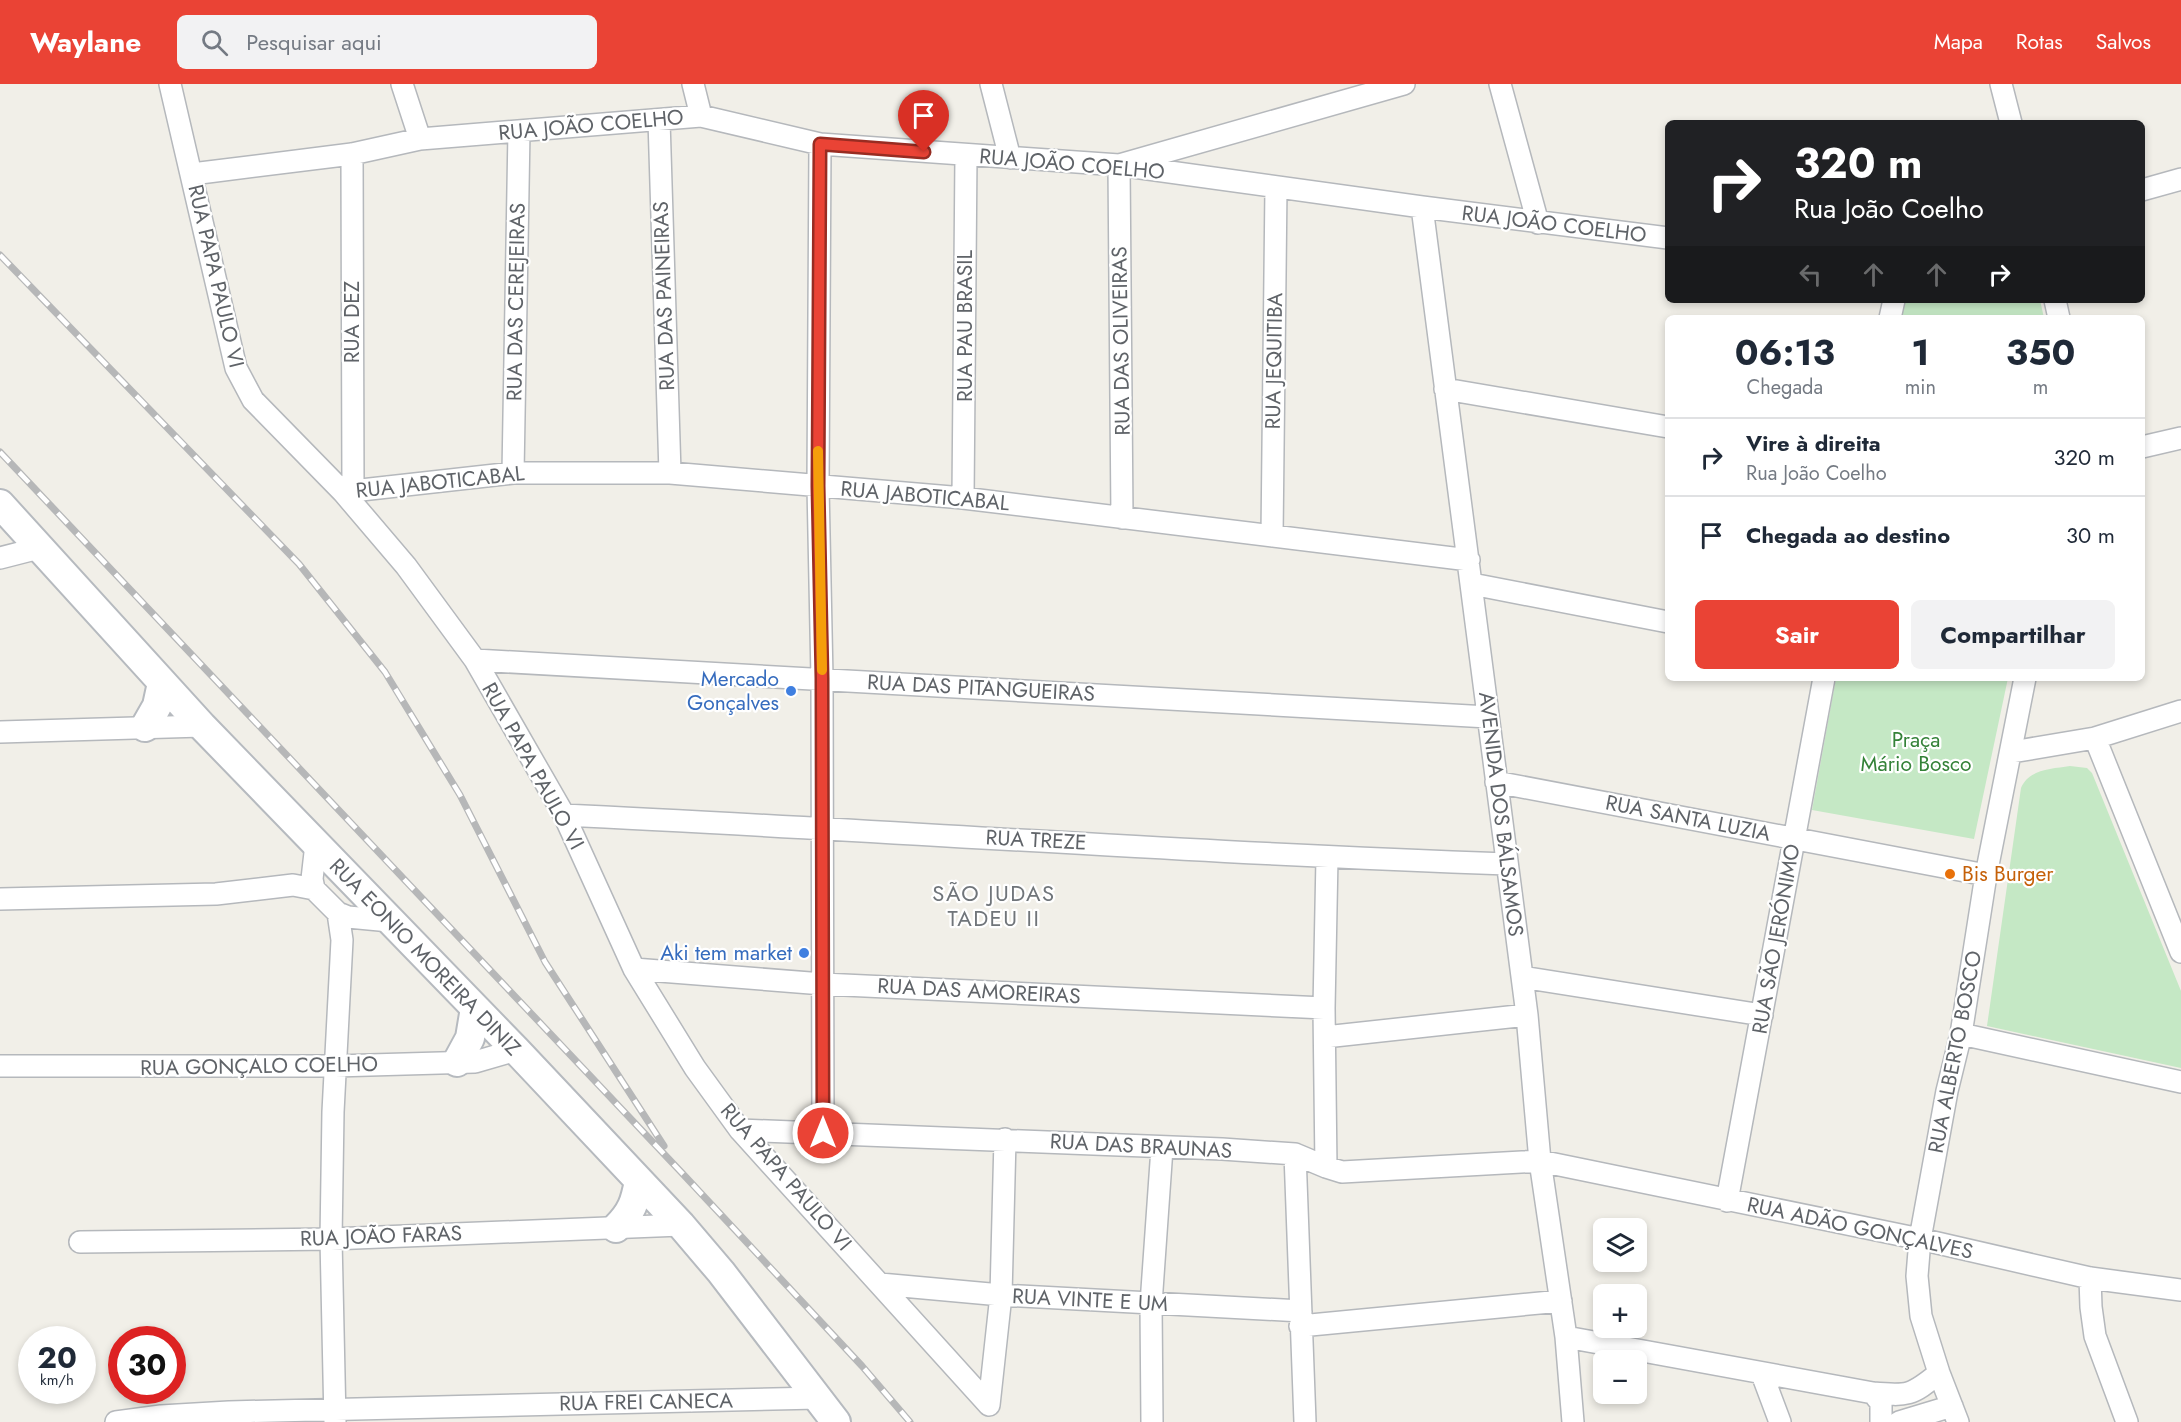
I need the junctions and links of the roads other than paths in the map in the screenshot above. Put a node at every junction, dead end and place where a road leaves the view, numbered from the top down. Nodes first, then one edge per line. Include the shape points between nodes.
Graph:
1 (170, 84) edge
2 (402, 84) edge
3 (693, 84) edge
4 (991, 84) edge
5 (1404, 84) edge
6 (1500, 84) edge
7 (2001, 84) edge
8 (701, 116) junction
9 (659, 120) junction
10 (2010, 120) edge
11 (519, 131) junction
12 (420, 140) junction
13 (820, 144) junction
14 (352, 154) junction
15 (966, 155) junction
16 (1011, 158) junction
17 (1119, 165) junction
18 (192, 174) junction
19 (2181, 179) edge
20 (1276, 187) junction
21 (2145, 189) edge
22 (1422, 207) junction
23 (1538, 223) junction
24 (1665, 238) edge
25 (1445, 389) junction
26 (1665, 426) edge
27 (2181, 438) edge
28 (2145, 446) edge
29 (513, 472) junction
30 (670, 473) junction
31 (818, 486) junction
32 (348, 491) junction
33 (963, 498) junction
34 (0, 504) edge
35 (1122, 518) junction
36 (1272, 536) junction
37 (39, 548) junction
38 (0, 558) edge
39 (1469, 560) junction
40 (1472, 584) junction
41 (1665, 621) edge
42 (475, 660) junction
43 (822, 678) junction
44 (1823, 681) edge
45 (2024, 681) edge
46 (162, 682) junction
47 (2181, 711) edge
48 (1488, 717) junction
49 (202, 726) junction
50 (145, 727) junction
51 (0, 732) edge
52 (2095, 738) junction
53 (2012, 752) junction
54 (1496, 782) junction
55 (564, 815) junction
56 (821, 828) junction
57 (1794, 838) junction
58 (1327, 858) junction
59 (1507, 864) junction
60 (314, 868) junction
61 (1986, 874) junction
62 (0, 899) edge
63 (345, 915) junction
64 (390, 921) junction
65 (2181, 952) edge
66 (634, 969) junction
67 (1522, 977) junction
68 (823, 984) junction
69 (475, 1008) junction
70 (1324, 1008) junction
71 (1527, 1015) junction
72 (1762, 1015) junction
73 (1961, 1034) junction
74 (1325, 1037) junction
75 (516, 1050) junction
76 (457, 1062) junction
77 (0, 1066) edge
78 (335, 1066) junction
79 (2181, 1082) edge
80 (740, 1130) junction
81 (823, 1133) junction
82 (1005, 1139) junction
83 (1162, 1148) junction
84 (1295, 1154) junction
85 (1540, 1161) junction
86 (1326, 1167) junction
87 (639, 1181) junction
88 (1728, 1201) junction
89 (681, 1225) junction
90 (616, 1228) junction
91 (331, 1239) junction
92 (1920, 1239) junction
93 (80, 1242) dead end
94 (2090, 1278) junction
95 (880, 1284) junction
96 (2181, 1290) edge
97 (1001, 1295) junction
98 (1561, 1301) junction
99 (1151, 1304) junction
100 (1300, 1319) junction
101 (1566, 1337) junction
102 (1939, 1373) junction
103 (1762, 1374) junction
104 (1873, 1393) junction
105 (818, 1398) junction
106 (1955, 1414) edge
107 (335, 1416) edge
108 (116, 1422) edge
109 (836, 1422) edge
110 (1152, 1422) edge
111 (1305, 1422) edge
112 (1573, 1422) edge
113 (1780, 1422) edge
114 (1881, 1422) edge
115 (1899, 1422) edge
116 (2127, 1422) edge

1 - 18 street, RUA PAPA PAULO VI
2 - 12 street
3 - 8 street
4 - 16 street
5 - 17 street
6 - 23 street
7 - 10 street
8 - 9 street, RUA JOÃO COELHO
8 - 13 street, RUA JOÃO COELHO
9 - 11 street, RUA JOÃO COELHO
9 - 30 street, RUA DAS PAINEIRAS
11 - 12 street, RUA JOÃO COELHO
11 - 29 street, RUA DAS CEREJEIRAS
12 - 14 street, RUA JOÃO COELHO
13 - 15 street, RUA JOÃO COELHO
13 - 31 street
14 - 18 street, RUA JOÃO COELHO
14 - 32 street, RUA DEZ
15 - 16 street, RUA JOÃO COELHO
15 - 33 street, RUA PAU BRASIL
16 - 17 street, RUA JOÃO COELHO
17 - 20 street, RUA JOÃO COELHO
17 - 35 street, RUA DAS OLIVEIRAS
18 - 32 street, RUA PAPA PAULO VI via 236,368 253,400
19 - 21 street
20 - 22 street, RUA JOÃO COELHO
20 - 36 street, RUA JEQUITIBA
22 - 23 street, RUA JOÃO COELHO
22 - 25 street, AVENIDA DOS BÁLSAMOS
23 - 24 street, RUA JOÃO COELHO
25 - 26 street
25 - 39 street, AVENIDA DOS BÁLSAMOS
27 - 28 street
29 - 30 street, RUA JABOTICABAL
29 - 32 street, RUA JABOTICABAL
30 - 31 street, RUA JABOTICABAL
31 - 33 street, RUA JABOTICABAL
31 - 43 street
32 - 42 street, RUA PAPA PAULO VI
33 - 35 street, RUA JABOTICABAL
34 - 37 main road, RUA EONIO MOREIRA DINIZ
35 - 36 street, RUA JABOTICABAL
36 - 39 street, RUA JABOTICABAL
37 - 38 street
37 - 46 main road, RUA EONIO MOREIRA DINIZ
39 - 40 street, AVENIDA DOS BÁLSAMOS
40 - 41 street
40 - 48 street, AVENIDA DOS BÁLSAMOS
42 - 43 street, RUA DAS PITANGUEIRAS
42 - 55 street, RUA PAPA PAULO VI
43 - 48 street, RUA DAS PITANGUEIRAS
43 - 56 street
44 - 57 street, RUA SÃO JERÓNIMO
45 - 53 street, RUA ALBERTO BOSCO
46 - 49 main road, RUA EONIO MOREIRA DINIZ
46 - 50 main road via 157,706
47 - 52 street
48 - 54 street, AVENIDA DOS BÁLSAMOS
49 - 50 street
49 - 60 main road, RUA EONIO MOREIRA DINIZ
50 - 51 street
52 - 53 street
52 - 65 street
53 - 61 street, RUA ALBERTO BOSCO
54 - 57 street, RUA SANTA LUZIA
54 - 59 street, AVENIDA DOS BÁLSAMOS
55 - 56 street, RUA TREZE
55 - 66 street, RUA PAPA PAULO VI
56 - 58 street, RUA TREZE
56 - 68 street
57 - 61 street, RUA SANTA LUZIA
57 - 72 street, RUA SÃO JERÓNIMO
58 - 59 street, RUA TREZE
58 - 70 street
59 - 67 street, AVENIDA DOS BÁLSAMOS
60 - 62 street via 293,885 216,894
60 - 63 street
60 - 64 main road, RUA EONIO MOREIRA DINIZ
61 - 73 street, RUA ALBERTO BOSCO
63 - 64 street
63 - 78 street
64 - 69 main road, RUA EONIO MOREIRA DINIZ
66 - 68 street, RUA DAS AMOREIRAS
66 - 80 street, RUA PAPA PAULO VI via 695,1068
67 - 71 street, AVENIDA DOS BÁLSAMOS
67 - 72 street
68 - 70 street, RUA DAS AMOREIRAS
68 - 81 street
69 - 75 main road, RUA EONIO MOREIRA DINIZ
69 - 76 main road via 470,1038
70 - 74 street
71 - 74 street
71 - 85 street, AVENIDA DOS BÁLSAMOS
72 - 88 street, RUA SÃO JERÓNIMO
73 - 79 street
73 - 92 street, RUA ALBERTO BOSCO
74 - 86 street
75 - 76 street, RUA GONÇALO COELHO via 475,1062
75 - 87 main road, RUA EONIO MOREIRA DINIZ
76 - 78 street, RUA GONÇALO COELHO
77 - 78 street, RUA GONÇALO COELHO
78 - 91 street
80 - 81 street, RUA DAS BRAUNAS
80 - 95 street, RUA PAPA PAULO VI
81 - 82 street, RUA DAS BRAUNAS
82 - 83 street, RUA DAS BRAUNAS
82 - 97 street
83 - 84 street, RUA DAS BRAUNAS
83 - 99 street
84 - 86 street, RUA DAS BRAUNAS
84 - 100 street
85 - 86 street, RUA DAS BRAUNAS via 1342,1172
85 - 88 street, RUA ADÃO GONÇALVES
85 - 98 street, AVENIDA DOS BÁLSAMOS
87 - 89 main road, RUA EONIO MOREIRA DINIZ
87 - 90 main road via 628,1216
88 - 92 street, RUA ADÃO GONÇALVES
89 - 90 street, RUA JOÃO FARAS
89 - 105 main road, RUA EONIO MOREIRA DINIZ
90 - 91 street, RUA JOÃO FARAS
91 - 93 street, RUA JOÃO FARAS
91 - 107 street
92 - 94 street, RUA ADÃO GONÇALVES
92 - 102 street, RUA ALBERTO BOSCO via 1917,1276 1921,1316
94 - 96 street, RUA ADÃO GONÇALVES
94 - 116 street via 2095,1336
95 - 97 street, RUA VINTE E UM
95 - 97 street, RUA PAPA PAULO VI via 989,1405
97 - 99 street, RUA VINTE E UM
98 - 100 street, RUA VINTE E UM
98 - 101 street, AVENIDA DOS BÁLSAMOS
99 - 100 street, RUA VINTE E UM
99 - 110 street
100 - 111 street
101 - 103 street
101 - 112 street, AVENIDA DOS BÁLSAMOS
102 - 104 street via 1913,1393
102 - 106 street, RUA ALBERTO BOSCO
103 - 104 street
103 - 113 street
104 - 114 street via 1881,1403
105 - 107 street, RUA FREI CANECA
105 - 109 main road, RUA EONIO MOREIRA DINIZ
106 - 115 street
107 - 108 street, RUA FREI CANECA via 161,1416

